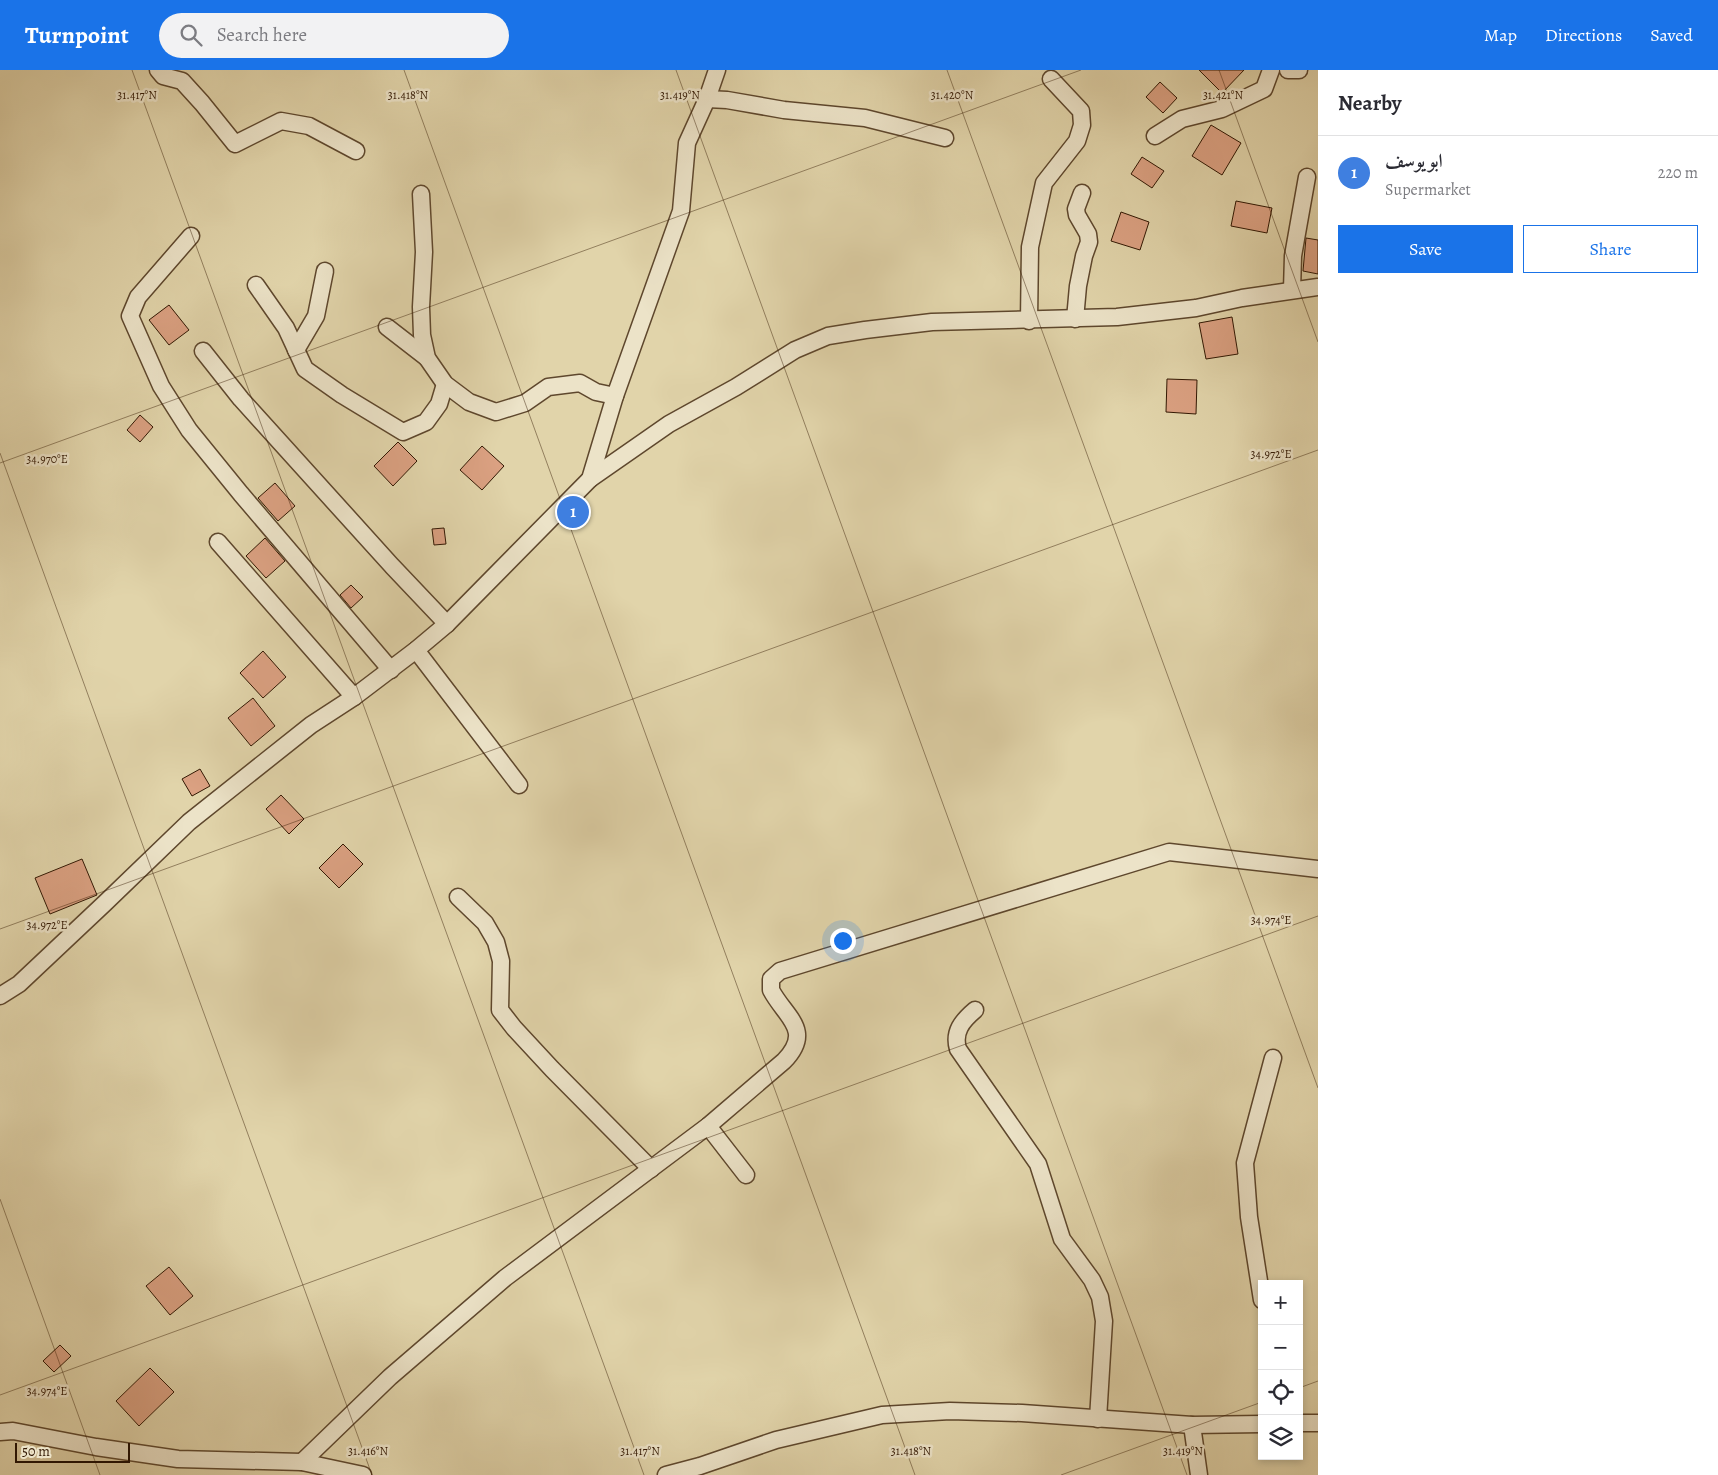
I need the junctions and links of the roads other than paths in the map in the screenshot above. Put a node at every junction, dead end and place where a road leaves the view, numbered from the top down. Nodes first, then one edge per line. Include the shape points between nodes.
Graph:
1 (158, 70) edge
2 (717, 70) edge
3 (1271, 70) edge
4 (1288, 70) edge
5 (1299, 70) edge
6 (1051, 79) dead end
7 (707, 99) junction
8 (1155, 136) dead end
9 (946, 138) dead end
10 (356, 151) dead end
11 (1308, 177) dead end
12 (1082, 193) dead end
13 (421, 194) dead end
14 (191, 236) dead end
15 (325, 271) dead end
16 (256, 285) dead end
17 (1318, 287) edge
18 (1292, 290) junction
19 (1075, 320) junction
20 (1029, 321) junction
21 (387, 327) dead end
22 (296, 350) junction
23 (203, 351) dead end
24 (427, 358) junction
25 (445, 384) junction
26 (615, 396) junction
27 (590, 479) junction
28 (218, 542) dead end
29 (447, 624) junction
30 (416, 650) junction
31 (391, 670) junction
32 (354, 697) junction
33 (519, 785) dead end
34 (1318, 869) edge
35 (458, 897) dead end
36 (0, 996) edge
37 (975, 1010) dead end
38 (1273, 1058) dead end
39 (708, 1126) junction
40 (651, 1169) junction
41 (746, 1175) dead end
42 (1259, 1280) edge
43 (1098, 1419) junction
44 (1303, 1423) edge
45 (1318, 1423) edge
46 (1258, 1424) edge
47 (1192, 1425) junction
48 (0, 1432) edge
49 (302, 1462) junction
50 (703, 1471) edge
51 (363, 1475) edge
52 (666, 1475) edge
53 (1199, 1475) edge

1 - 10 street via 162,76 182,81 235,144 281,122 308,126
2 - 7 street
3 - 8 street via 1264,89 1222,109 1182,119
4 - 5 street
6 - 20 street via 1081,111 1082,125 1077,141 1044,183 1030,247
7 - 9 street via 865,118
7 - 26 street via 687,143 681,211
11 - 18 street via 1293,256
12 - 19 street via 1076,209 1089,242 1078,286
13 - 24 street via 424,252 422,335
14 - 31 street via 138,297 130,316 160,386 195,437
15 - 22 street via 316,316
16 - 22 street via 286,328
17 - 18 street
18 - 19 street via 1196,308
19 - 20 street
20 - 27 street via 932,322 828,336 795,350 669,424
21 - 24 street
22 - 25 street via 305,369 403,432 426,422 439,404
23 - 29 street via 241,399
24 - 25 street
25 - 26 street via 468,402 496,412 525,403 548,386 580,383 596,392
26 - 27 street
27 - 29 street
28 - 32 street
29 - 30 street
30 - 31 street
30 - 33 street
31 - 32 street
32 - 36 street via 311,725 188,822 19,984
34 - 39 street via 1169,852 782,969 773,977 770,988 796,1027 794,1049 784,1062
35 - 40 street via 485,923 496,942 501,961 500,1010 552,1069
37 - 43 street via 959,1028 958,1049 1038,1164 1062,1239 1092,1280 1100,1297 1104,1321
38 - 42 street via 1245,1162
39 - 40 street
39 - 41 street
40 - 49 street via 505,1278 390,1377
43 - 47 street
43 - 50 street via 950,1411 882,1415 776,1440
44 - 45 street
46 - 47 street
47 - 53 street
48 - 49 street via 13,1431 178,1459
49 - 51 street
50 - 52 street

